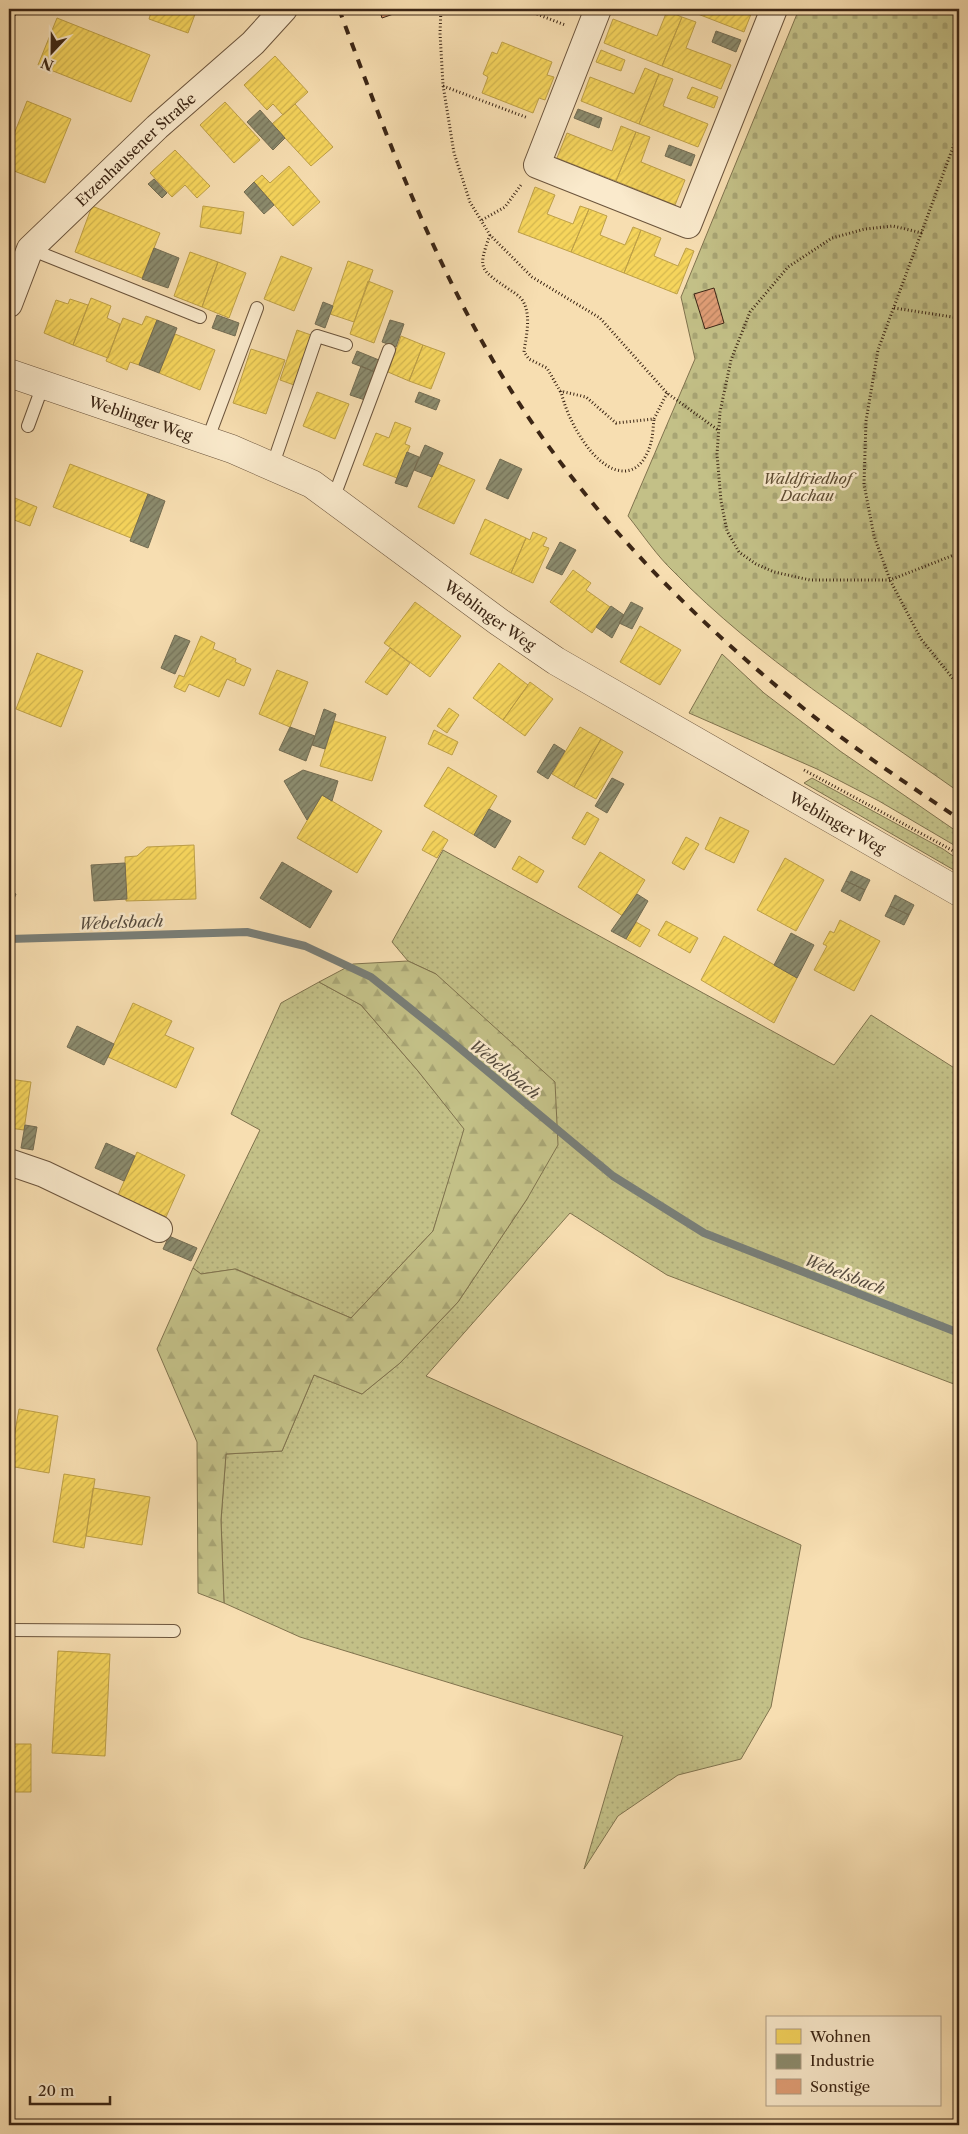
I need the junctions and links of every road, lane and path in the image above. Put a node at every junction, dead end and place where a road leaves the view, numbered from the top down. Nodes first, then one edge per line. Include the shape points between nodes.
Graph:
1 (16, 9) edge
2 (284, 9) edge
3 (441, 9) edge
4 (524, 9) edge
5 (598, 9) edge
6 (774, 9) edge
7 (589, 34) junction
8 (9, 36) edge
9 (443, 85) junction
10 (552, 127) junction
11 (959, 131) edge
12 (537, 165) junction
13 (482, 220) junction
14 (922, 233) junction
15 (490, 235) junction
16 (30, 249) junction
17 (9, 304) edge
18 (257, 308) dead end
19 (894, 308) junction
20 (200, 317) dead end
21 (959, 318) edge
22 (346, 344) dead end
23 (389, 350) dead end
24 (9, 373) edge
25 (43, 385) junction
26 (560, 391) junction
27 (667, 393) junction
28 (654, 419) junction
29 (28, 426) dead end
30 (719, 431) junction
31 (207, 441) junction
32 (272, 466) junction
33 (333, 499) junction
34 (959, 553) edge
35 (890, 580) junction
36 (959, 686) edge
37 (959, 892) edge
38 (9, 1162) edge
39 (159, 1229) dead end
40 (9, 1630) edge
41 (174, 1631) dead end

1 - 8 path
2 - 16 street, Etzenhausener Straße via 253,43 157,127
3 - 9 path
4 - 7 path
5 - 7 street
6 - 12 street via 688,226
7 - 10 street
9 - 10 path
9 - 13 path via 454,153 470,202
10 - 12 street
11 - 14 path
12 - 13 path via 505,207
13 - 15 path
14 - 19 path
14 - 30 path via 893,226 865,229 832,238 788,267 750,312 731,360
15 - 26 path via 482,264 485,271 524,302 528,318 524,352 529,359 547,368
15 - 27 path via 532,277 600,318
16 - 17 street, Etzenhausener Straße
16 - 20 lane
18 - 31 lane
19 - 21 path
19 - 35 path via 878,350 866,421 864,484 874,536
22 - 32 lane via 317,336
23 - 33 lane
24 - 25 street, Weblinger Weg
25 - 29 lane
25 - 31 street, Weblinger Weg
26 - 28 path via 586,397 616,423
26 - 28 path via 573,425 594,454 610,468 630,470 639,466 651,444
27 - 28 path
27 - 30 path
30 - 35 path via 717,454 721,501 727,531 739,552 774,572 810,580
31 - 32 street, Weblinger Weg
32 - 33 street, Weblinger Weg via 312,484
33 - 37 street, Weblinger Weg via 556,661
34 - 35 path
35 - 36 path via 921,639
38 - 39 street via 44,1174
40 - 41 lane

